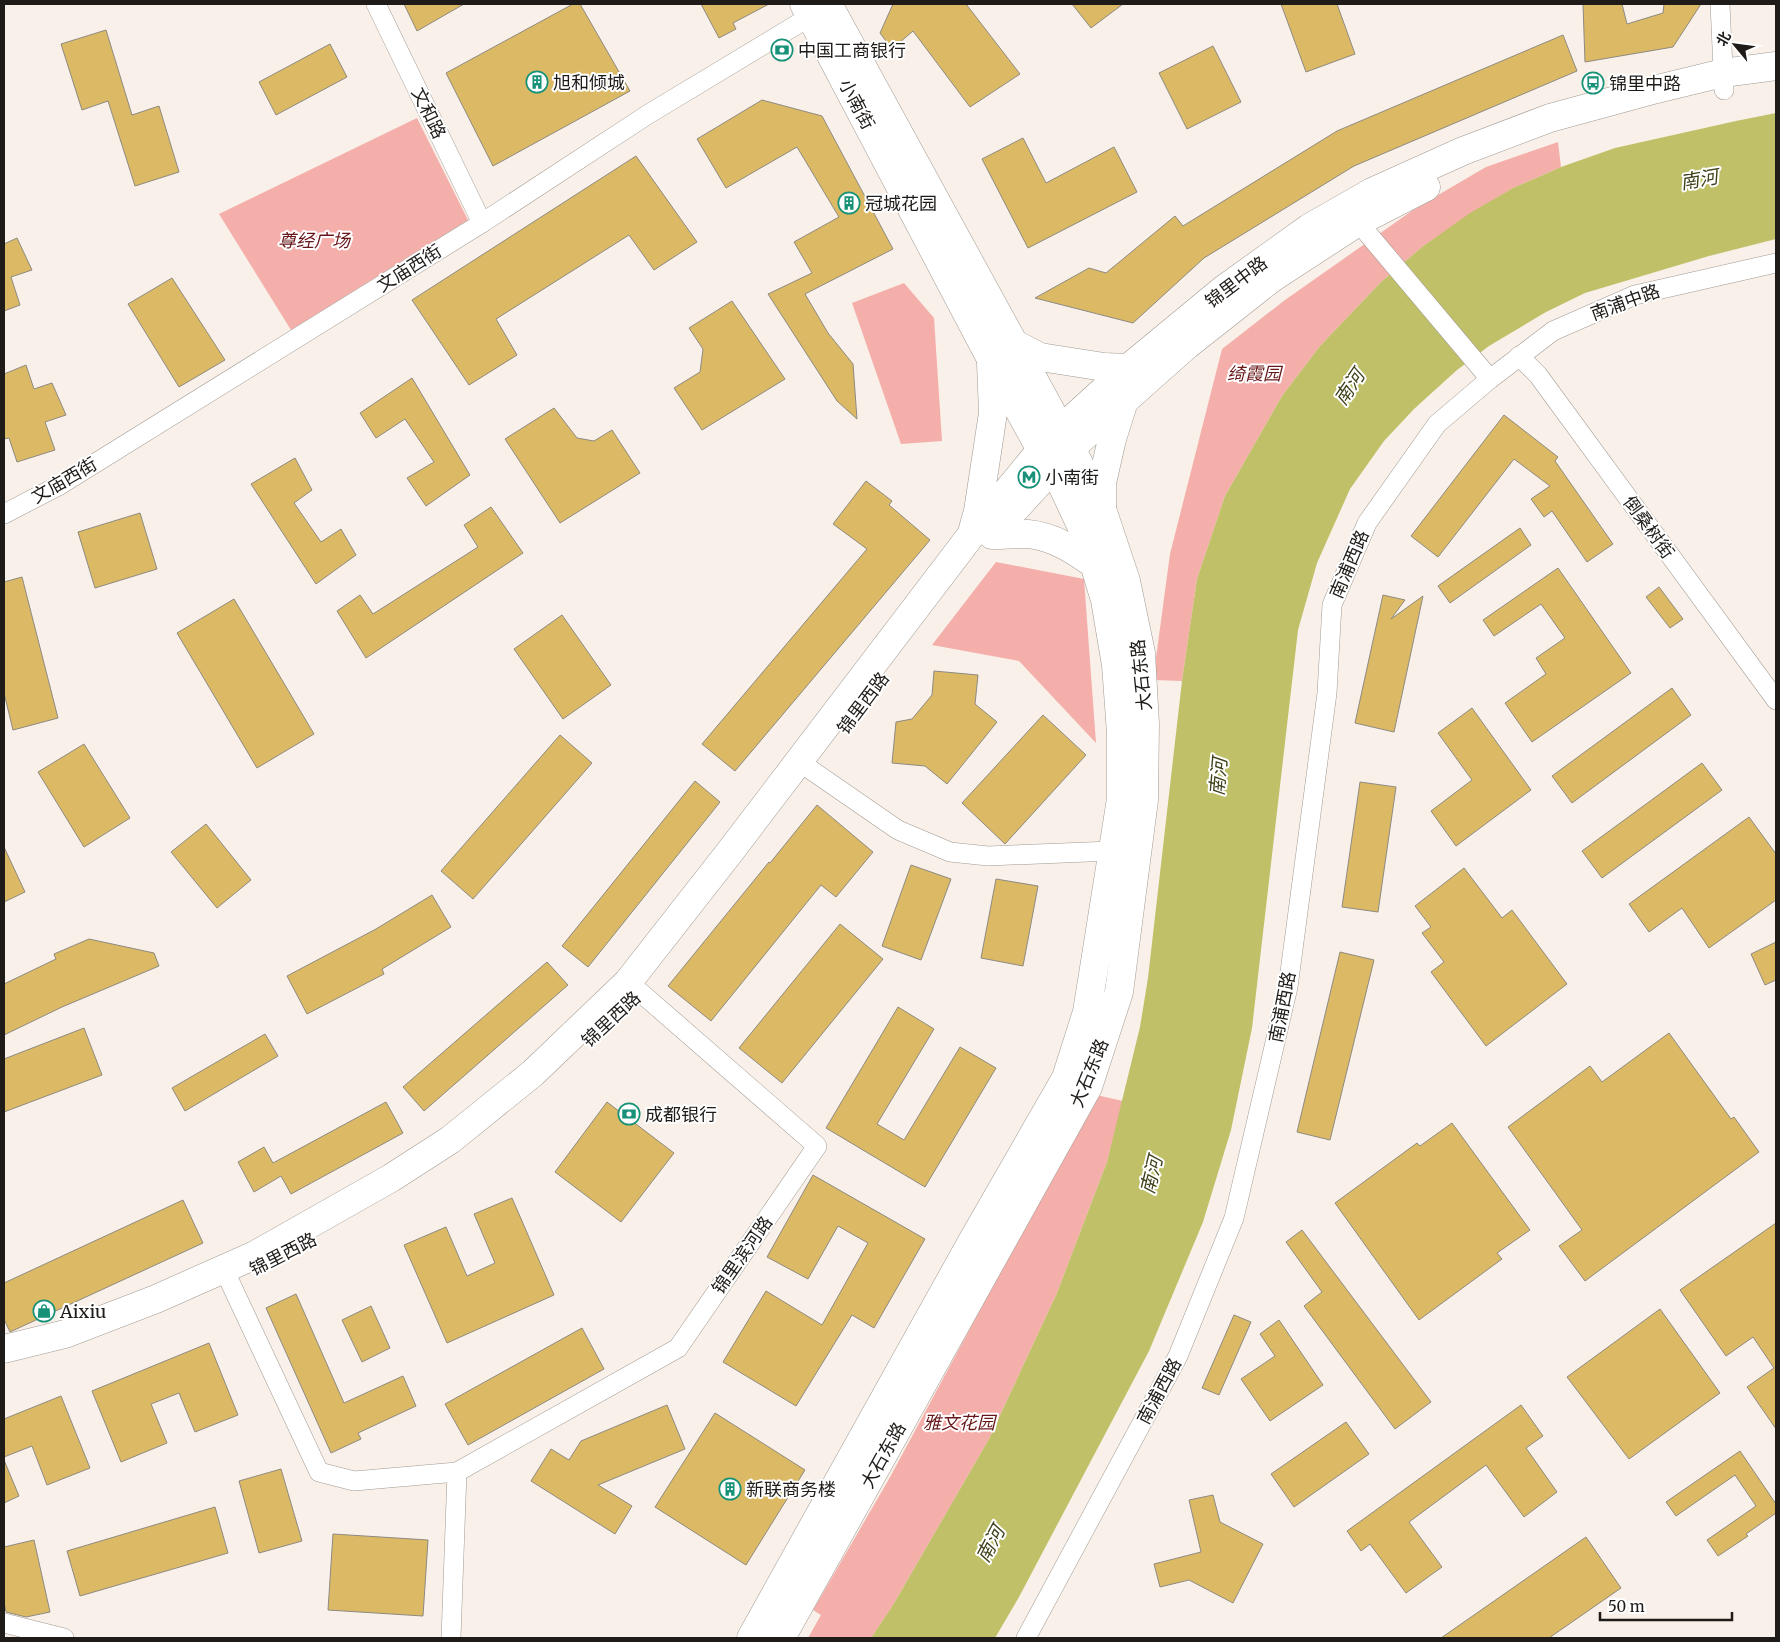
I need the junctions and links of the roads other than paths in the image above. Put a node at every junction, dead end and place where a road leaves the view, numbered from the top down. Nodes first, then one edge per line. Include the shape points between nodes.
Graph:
1 (376, 4) edge
2 (1720, 4) edge
3 (814, 8) edge
4 (1776, 66) edge
5 (1723, 82) junction
6 (1776, 82) edge
7 (1358, 222) junction
8 (482, 223) junction
9 (1776, 262) edge
10 (1013, 343) junction
11 (1519, 356) junction
12 (991, 359) junction
13 (1128, 368) junction
14 (1490, 379) junction
15 (1125, 400) junction
16 (1057, 449) junction
17 (1102, 509) junction
18 (4, 514) edge
19 (982, 534) junction
20 (1095, 565) junction
21 (1776, 700) edge
22 (805, 765) junction
23 (1112, 851) junction
24 (640, 992) junction
25 (229, 1280) junction
26 (4, 1349) edge
27 (4, 1368) edge
28 (457, 1472) junction
29 (4, 1623) edge
30 (64, 1638) edge
31 (451, 1638) edge
32 (751, 1638) edge
33 (781, 1638) edge
34 (1026, 1638) edge

1 - 8 street, 文和路
2 - 5 street
3 - 8 street, 文庙西街
3 - 10 main road, 小南街
3 - 12 main road, 小南街
4 - 5 main road, 锦里中路
5 - 6 main road, 锦里中路
5 - 7 main road, 锦里中路 via 1507,152 1426,187
5 - 13 main road, 锦里中路 via 1550,118 1462,151 1372,192 1309,228 1224,289
7 - 14 street
7 - 15 main road, 锦里中路 via 1272,278 1187,345
8 - 18 street, 文庙西街 via 60,484
9 - 11 street, 南浦中路 via 1634,295 1553,331
10 - 13 main road via 1040,357
10 - 16 main road, 小南街
11 - 14 street, 南浦中路
11 - 21 street, 倒桑树街 via 1538,375
12 - 16 main road, 小南街
12 - 19 main road via 993,413 978,511
13 - 16 main road, 锦里中路
14 - 34 street, 南浦西路 via 1437,424 1367,523 1332,605 1327,693 1288,987 1234,1218 1178,1356
15 - 16 main road, 锦里中路
15 - 17 main road via 1102,484
16 - 17 main road, 大石东路
16 - 19 main road, 锦里西路
16 - 20 main road, 大石东路
17 - 33 main road, 大石东路 via 1126,581 1141,653 1145,724 1144,800 1119,992 1088,1087
19 - 20 main road via 1030,534 1058,542
19 - 22 main road, 锦里西路
20 - 23 main road, 大石东路 via 1105,600 1116,665 1121,733 1120,799
22 - 23 street via 898,830 950,852 988,856
22 - 24 main road, 锦里西路
22 - 26 main road, 锦里西路 via 729,854 628,982 533,1073 450,1140 391,1178 255,1255 156,1299 65,1334
23 - 32 main road, 大石东路 via 1086,1012 1066,1078
24 - 25 main road, 锦里西路 via 493,1123 430,1168 316,1237
24 - 28 street, 锦里滨河路 via 817,1146 678,1348
25 - 27 main road, 锦里西路 via 81,1346
25 - 28 street via 319,1472 354,1480
28 - 31 street
29 - 30 street

